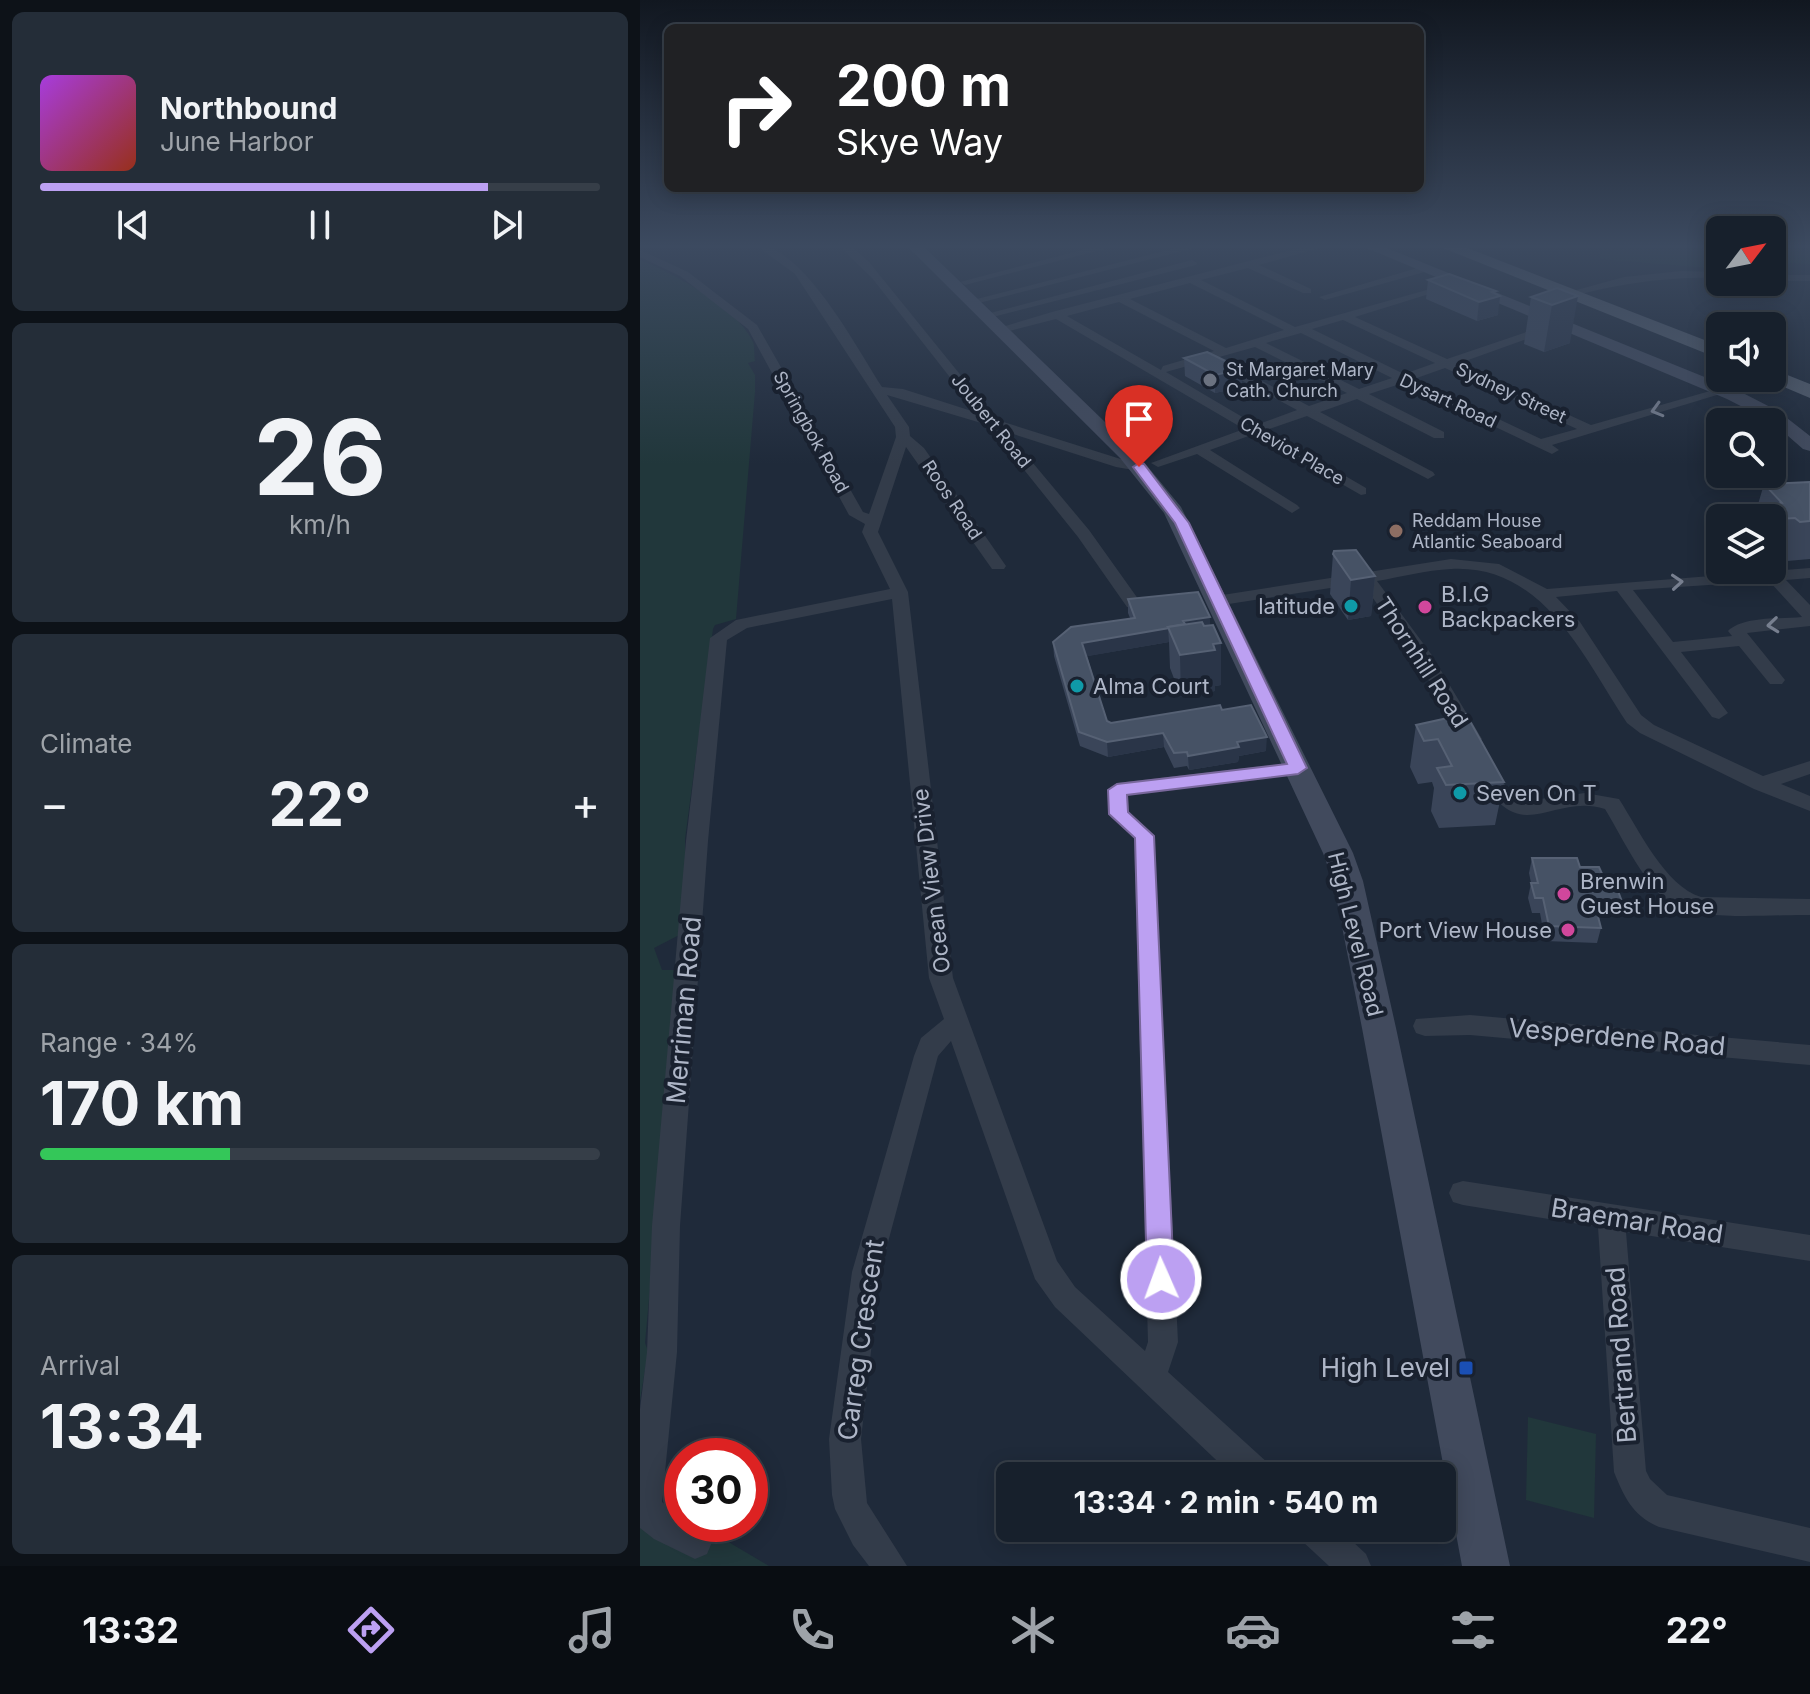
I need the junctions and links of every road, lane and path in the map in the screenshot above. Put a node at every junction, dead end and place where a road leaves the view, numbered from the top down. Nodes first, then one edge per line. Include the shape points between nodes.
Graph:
1 (740, 317) edge
2 (829, 317) edge
3 (908, 317) edge
4 (991, 317) edge
5 (1061, 317) edge
6 (1157, 317) edge
7 (1271, 317) edge
8 (1340, 317) edge
9 (1346, 317) edge
10 (1549, 317) edge
11 (1639, 317) edge
12 (1657, 317) edge
13 (1563, 323) junction
14 (1298, 330) junction
15 (1706, 333) edge
16 (1257, 343) junction
17 (1706, 347) edge
18 (1225, 352) junction
19 (1208, 357) junction
20 (1445, 363) junction
21 (1786, 365) edge
22 (1167, 369) dead end
23 (1810, 375) edge
24 (1402, 379) junction
25 (1786, 381) edge
26 (1706, 383) edge
27 (878, 391) junction
28 (1721, 392) edge
29 (1726, 392) edge
30 (1810, 392) edge
31 (1357, 394) junction
32 (1309, 411) junction
33 (990, 421) junction
34 (1255, 430) junction
35 (1590, 430) junction
36 (1810, 434) edge
37 (1439, 435) dead end
38 (903, 437) junction
39 (1810, 445) edge
40 (1199, 449) junction
41 (1148, 465) junction
42 (1428, 475) dead end
43 (1361, 491) dead end
44 (1292, 508) dead end
45 (872, 521) junction
46 (998, 566) dead end
47 (1810, 573) edge
48 (1786, 574) edge
49 (1366, 577) junction
50 (1706, 580) edge
51 (1781, 584) edge
52 (1621, 586) junction
53 (900, 592) junction
54 (1544, 594) junction
55 (1216, 601) junction
56 (1133, 603) edge
57 (1810, 615) edge
58 (1810, 621) edge
59 (1739, 636) junction
60 (1669, 648) junction
61 (1776, 680) dead end
62 (1719, 713) dead end
63 (1810, 767) edge
64 (1298, 768) junction
65 (1761, 784) junction
66 (1810, 804) edge
67 (1810, 907) edge
68 (955, 1024) junction
69 (1425, 1026) dead end
70 (1810, 1055) edge
71 (1463, 1193) dead end
72 (1611, 1217) junction
73 (1810, 1248) edge
74 (1151, 1377) junction
75 (1242, 1462) edge
76 (664, 1527) edge
77 (1328, 1542) edge
78 (1810, 1545) edge
79 (890, 1566) edge
80 (1354, 1566) edge
81 (1486, 1566) edge

1 - 45 street, Springbok Road via 753,327 857,515
2 - 27 street
3 - 33 street, Joubert Road
4 - 41 street, High Level Road
5 - 34 street, Cheviot Place
6 - 18 street
7 - 14 street, Dysart Road
8 - 14 street
9 - 20 street, Sydney Street
10 - 13 street
11 - 17 main road
12 - 15 main road
13 - 20 street
13 - 26 street
13 - 36 street via 1753,398
14 - 16 street
14 - 24 street, Dysart Road
16 - 18 street
16 - 31 street
18 - 19 street
19 - 22 street
19 - 32 street
20 - 24 street
20 - 35 street, Sydney Street
21 - 23 main road
24 - 31 street
24 - 35 street, Dysart Road via 1546,447
25 - 30 main road
27 - 33 street via 898,392
27 - 38 street
28 -> 35 street
29 - 39 street via 1771,415
31 - 32 street
31 - 37 street
32 - 34 street
32 - 42 street
33 - 41 street via 1121,464
33 - 56 street, Joubert Road
34 - 40 street
34 - 43 street, Cheviot Place
38 - 45 street
38 - 46 street, Roos Road via 919,451
40 - 41 street
40 - 44 street
41 - 55 street, High Level Road via 1182,523
45 - 53 street, Ocean View Drive via 871,539
47 - 48 street
49 - 54 street via 1481,564 1505,570
49 - 55 street
49 - 67 street, Thornhill Road via 1422,654 1500,794 1524,807 1594,799 1612,804 1664,885 1681,899 1701,905
52 -> 50 street
51 - 57 street
52 - 54 street
52 - 60 street
53 - 68 street, Ocean View Drive via 941,978
53 - 76 street, Merriman Road via 742,624 719,638 697,841 666,1226 662,1352 645,1504
54 - 65 street via 1574,626 1634,719 1662,738
55 - 64 street, High Level Road
58 -> 59 street
59 - 60 street
59 - 61 street
60 - 62 street
63 - 65 street
64 - 74 street via 1117,790 1119,814 1144,836 1163,1342
64 - 81 street, High Level Road via 1348,881
65 - 66 street
68 - 74 street, Ocean View Drive via 1053,1284
68 - 79 street, Carreg Crescent via 930,1045 891,1171 866,1272 847,1420 848,1495 865,1533
69 - 70 street, Vesperdene Road via 1470,1025
71 - 72 street, Braemar Road
72 - 73 street, Braemar Road
72 - 78 street, Bertrand Road via 1630,1472 1638,1491 1659,1510
74 - 75 street, Ocean View Drive
77 - 80 street

